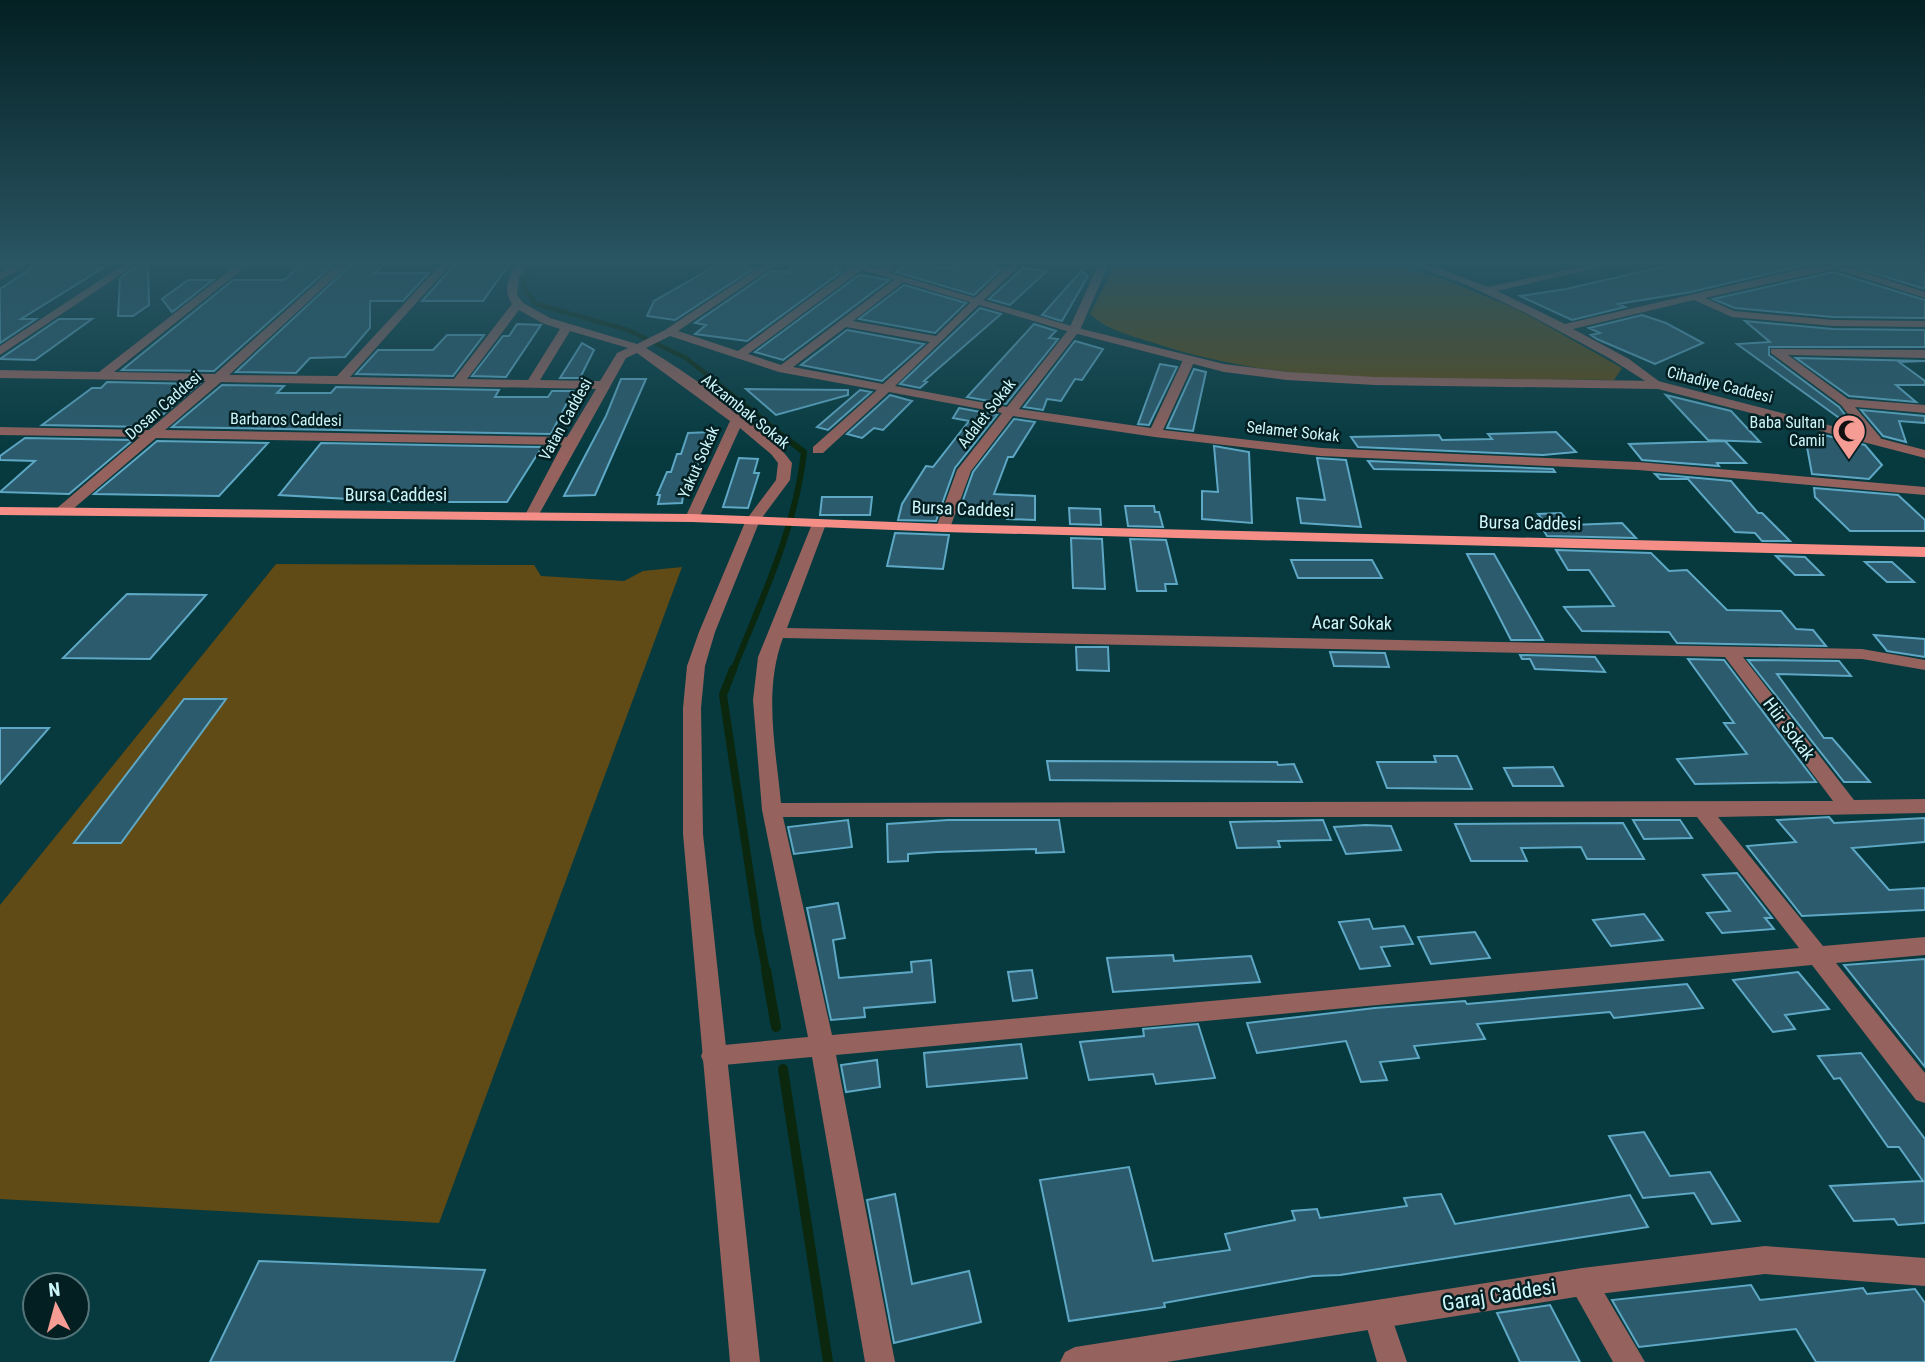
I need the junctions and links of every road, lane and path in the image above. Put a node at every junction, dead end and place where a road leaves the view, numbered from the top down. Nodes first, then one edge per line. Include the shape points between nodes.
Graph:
1 (568, 326) edge
2 (37, 327) edge
3 (165, 327) edge
4 (275, 327) edge
5 (389, 327) edge
6 (500, 327) edge
7 (570, 327) edge
8 (676, 327) edge
9 (778, 327) edge
10 (839, 327) edge
11 (864, 327) edge
12 (953, 327) edge
13 (1062, 327) edge
14 (1076, 327) edge
15 (1560, 327) edge
16 (1569, 327) edge
17 (1563, 328) junction
18 (1074, 330) junction
19 (665, 334) junction
20 (939, 340) junction
21 (637, 348) junction
22 (0, 351) edge
23 (1925, 354) edge
24 (738, 356) junction
25 (1189, 360) junction
26 (783, 369) junction
27 (0, 374) edge
28 (102, 376) junction
29 (219, 377) junction
30 (341, 379) junction
31 (458, 382) junction
32 (532, 383) junction
33 (604, 385) junction
34 (1658, 385) junction
35 (884, 388) junction
36 (1845, 402) junction
37 (1925, 409) edge
38 (1009, 411) junction
39 (737, 420) junction
40 (0, 431) edge
41 (1155, 433) junction
42 (154, 434) junction
43 (1874, 438) junction
44 (571, 441) junction
45 (818, 450) dead end
46 (1925, 454) edge
47 (1925, 491) edge
48 (0, 511) edge
49 (61, 512) junction
50 (532, 515) junction
51 (692, 518) junction
52 (764, 521) junction
53 (814, 524) junction
54 (943, 528) junction
55 (1925, 552) edge
56 (777, 633) junction
57 (1730, 651) junction
58 (1925, 665) edge
59 (1925, 806) edge
60 (1848, 807) junction
61 (772, 810) junction
62 (1702, 810) junction
63 (1925, 946) edge
64 (1817, 956) junction
65 (822, 1045) junction
66 (713, 1055) junction
67 (1925, 1092) edge
68 (1925, 1272) edge
69 (1582, 1282) junction
70 (1377, 1314) junction
71 (745, 1362) edge
72 (880, 1362) edge
73 (1075, 1362) edge
74 (1392, 1362) edge
75 (1630, 1362) edge

1 - 32 street
2 - 22 street
3 - 28 street
4 - 29 street, Dosan Caddesi
5 - 30 street
6 - 31 street
7 - 21 street, Akzambak Sokak
8 - 19 street, Vatan Caddesi
9 - 24 street
10 - 26 street
11 - 20 street
12 - 20 street
13 - 18 street, Cihadiye Caddesi
14 - 18 street, Adalet Sokak
15 - 17 street
16 - 17 street
17 - 34 street via 1630,363
18 - 25 street, Cihadiye Caddesi
18 - 38 street, Adalet Sokak
19 - 21 street, Vatan Caddesi
19 - 24 street, Selamet Sokak
20 - 35 street
21 - 33 street, Vatan Caddesi via 621,356
21 - 39 street, Akzambak Sokak
23 - 36 street via 1775,351
24 - 26 street, Selamet Sokak
25 - 34 street, Cihadiye Caddesi via 1312,377
25 - 41 street
26 - 35 street, Selamet Sokak
27 - 28 street
28 - 29 street
29 - 30 street
29 - 42 street, Dosan Caddesi
30 - 31 street
31 - 32 street
32 - 33 street
33 - 44 street, Vatan Caddesi
34 - 43 street, Cihadiye Caddesi
35 - 38 street, Selamet Sokak
35 - 45 street
36 - 37 street
36 - 43 street
38 - 41 street, Selamet Sokak
38 - 54 street, Adalet Sokak via 964,470
39 - 51 street, Yakut Sokak
39 - 52 street, Akzambak Sokak via 785,463 783,480
40 - 42 street, Barbaros Caddesi
41 - 47 street, Selamet Sokak via 1321,452 1637,466
42 - 44 street, Barbaros Caddesi
42 - 49 street, Dosan Caddesi
43 - 46 street, Cihadiye Caddesi
44 - 50 street, Vatan Caddesi
48 - 49 main road, Bursa Caddesi
49 - 50 main road, Bursa Caddesi
50 - 51 main road, Bursa Caddesi
51 - 52 main road, Bursa Caddesi
52 - 53 main road, Bursa Caddesi
52 - 66 street via 706,632 696,666 693,834
53 - 54 main road, Bursa Caddesi
53 - 56 street
54 - 55 main road, Bursa Caddesi
56 - 57 street, Acar Sokak
56 - 61 street via 767,657 762,700
57 - 58 street, Acar Sokak via 1862,654
57 - 60 street, Hür Sokak
59 - 60 street
60 - 62 street
61 - 62 street
61 - 65 street
62 - 64 street
63 - 64 street
64 - 65 street
64 - 67 street
65 - 66 street
65 - 72 street
66 - 71 street
68 - 69 street, Garaj Caddesi via 1765,1260
69 - 70 street, Garaj Caddesi
69 - 75 street
70 - 73 street, Garaj Caddesi
70 - 74 street

